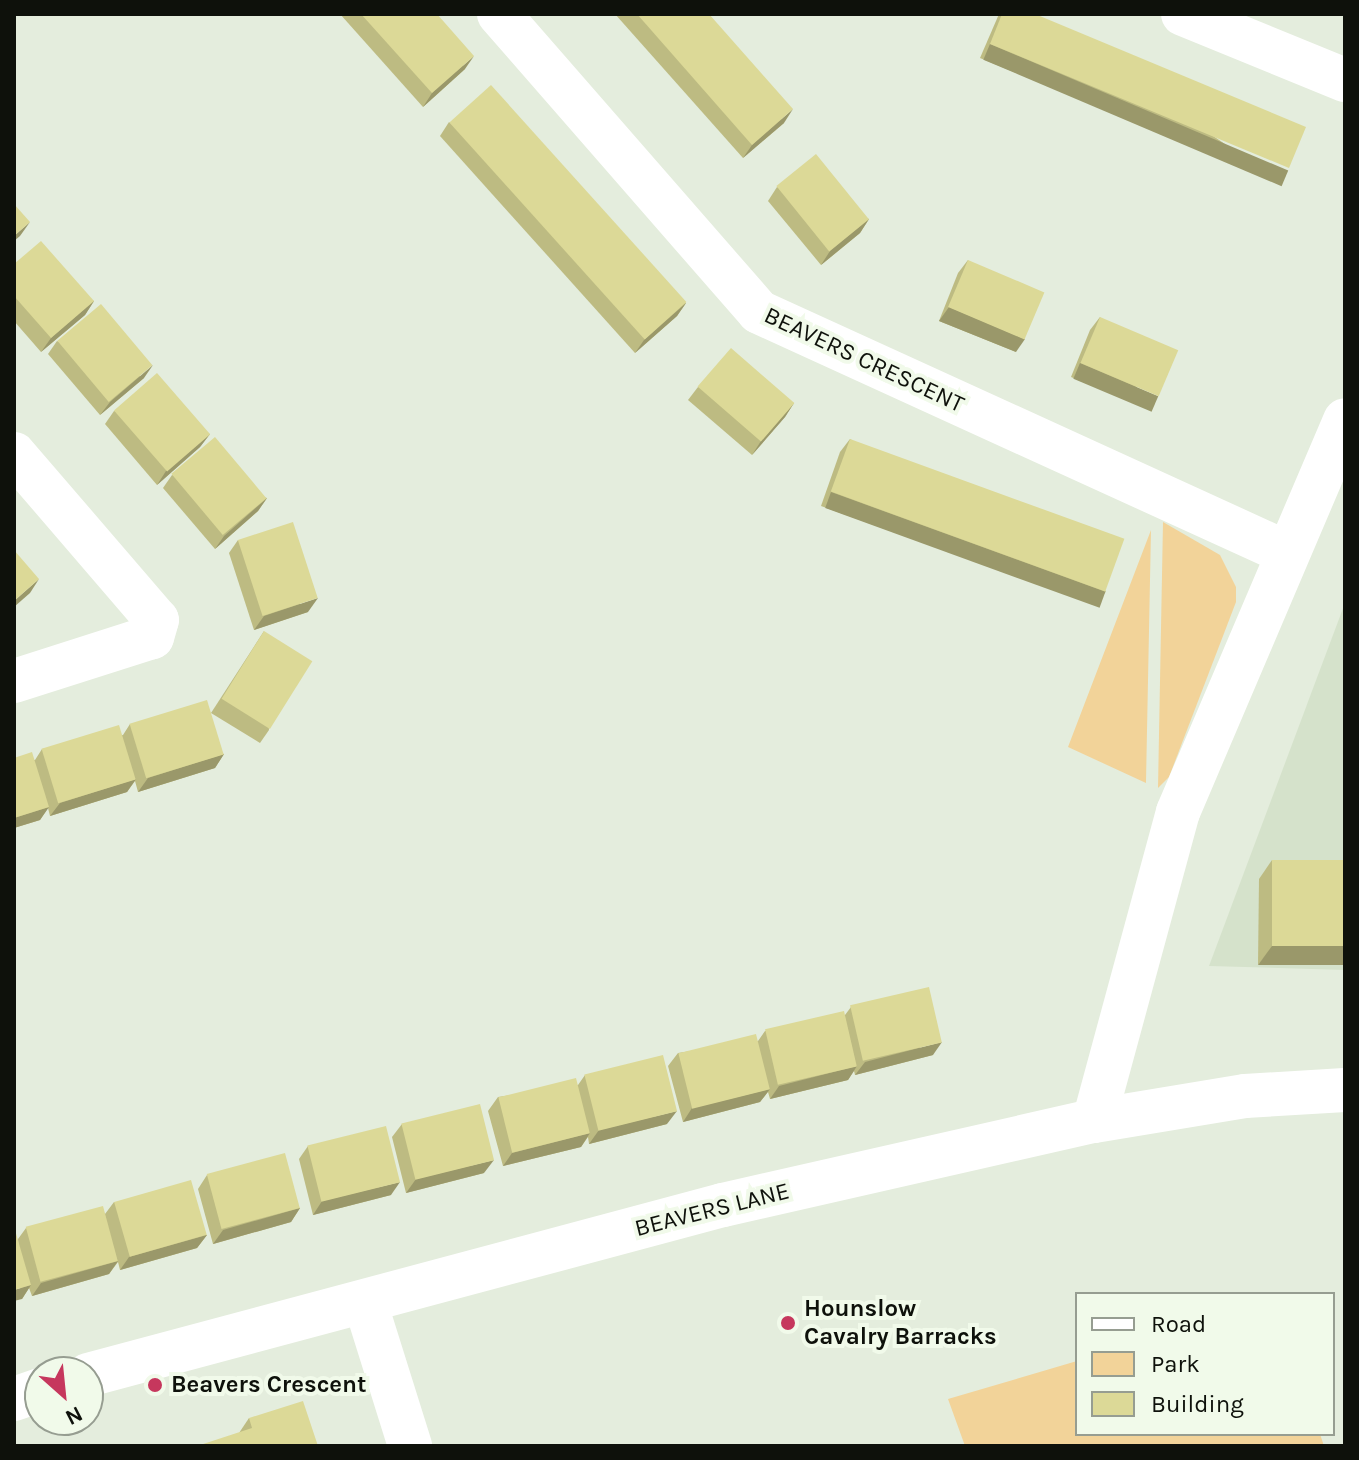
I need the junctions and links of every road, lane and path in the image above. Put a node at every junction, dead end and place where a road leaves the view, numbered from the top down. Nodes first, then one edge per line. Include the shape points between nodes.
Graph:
1 (499, 14) edge
2 (1183, 14) edge
3 (1345, 80) edge
4 (1345, 420) edge
5 (14, 454) edge
6 (1285, 552) junction
7 (14, 681) edge
8 (1345, 1090) edge
9 (1094, 1121) junction
10 (365, 1302) junction
11 (104, 1371) edge
12 (410, 1446) edge

1 - 6 street, BEAVERS CRESCENT via 759,312
2 - 3 street
4 - 6 street
5 - 7 street via 157,620 152,637
6 - 9 street via 1178,812
8 - 9 street, BEAVERS LANE via 1245,1096
9 - 10 street, BEAVERS LANE via 723,1205
10 - 11 street, BEAVERS LANE
10 - 12 street

